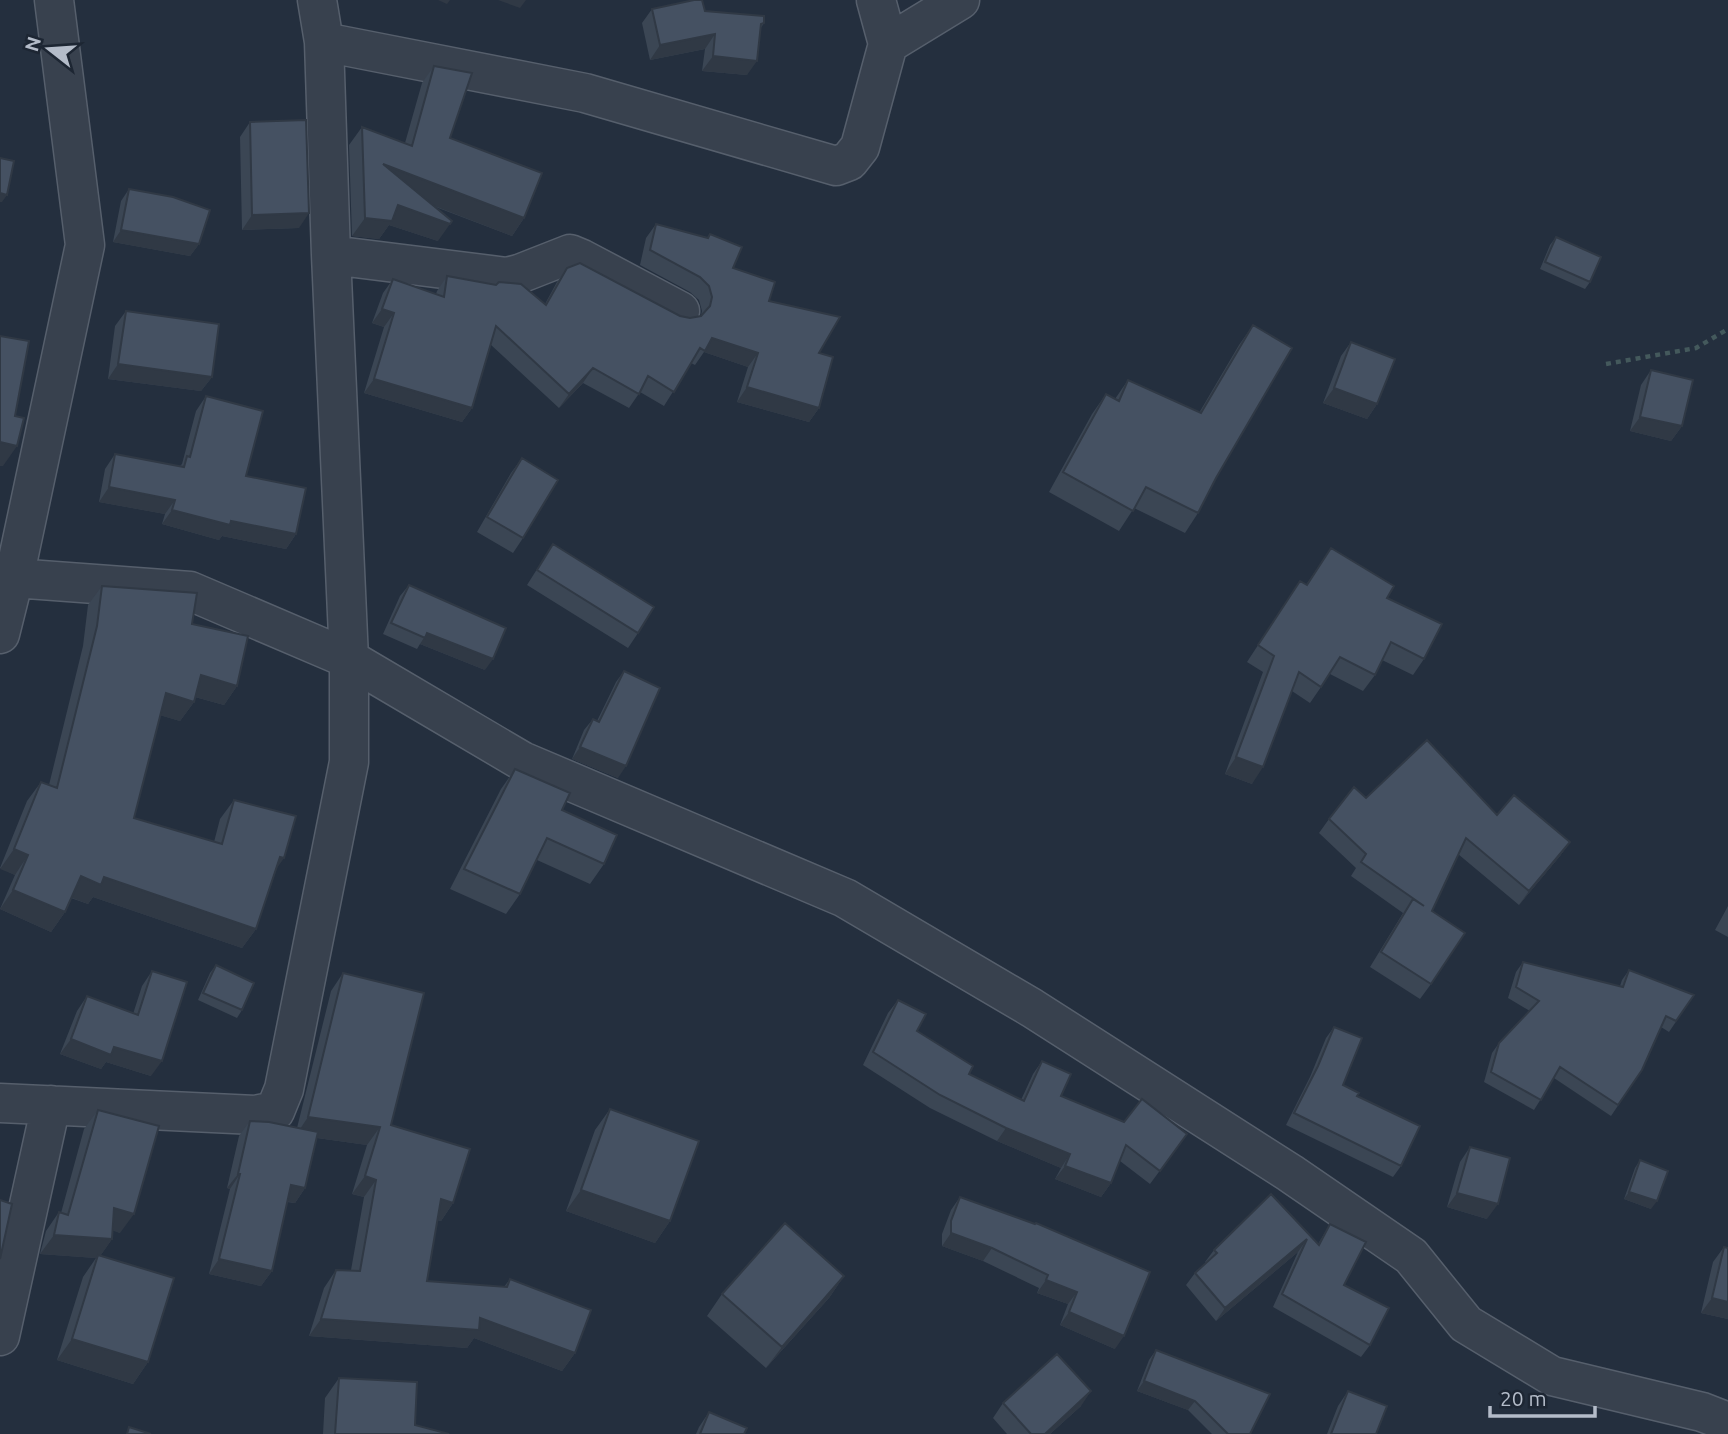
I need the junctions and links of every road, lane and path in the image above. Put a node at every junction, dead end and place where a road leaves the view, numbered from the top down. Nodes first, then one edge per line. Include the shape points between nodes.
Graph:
1 (54, 0) edge
2 (317, 0) edge
3 (876, 0) edge
4 (960, 0) edge
5 (324, 42) junction
6 (888, 44) junction
7 (331, 255) junction
8 (680, 311) dead end
9 (1728, 329) edge
10 (1606, 364) dead end
11 (7, 576) edge
12 (0, 634) edge
13 (349, 659) junction
14 (0, 1103) edge
15 (51, 1105) junction
16 (0, 1336) edge
17 (1728, 1422) edge

1 - 11 street via 85,245
2 - 5 street
3 - 6 street
4 - 6 street
5 - 6 street via 585,93 836,166 849,161 860,147
5 - 7 street
7 - 8 street via 507,276 570,254
7 - 13 street
9 - 10 path via 1696,348
11 - 12 street
11 - 13 street via 190,591
13 - 15 street via 349,762 284,1090 275,1111 255,1115
13 - 17 street via 522,761 845,898 1020,1002 1290,1173 1411,1256 1466,1324 1552,1376
14 - 15 street
15 - 16 street

